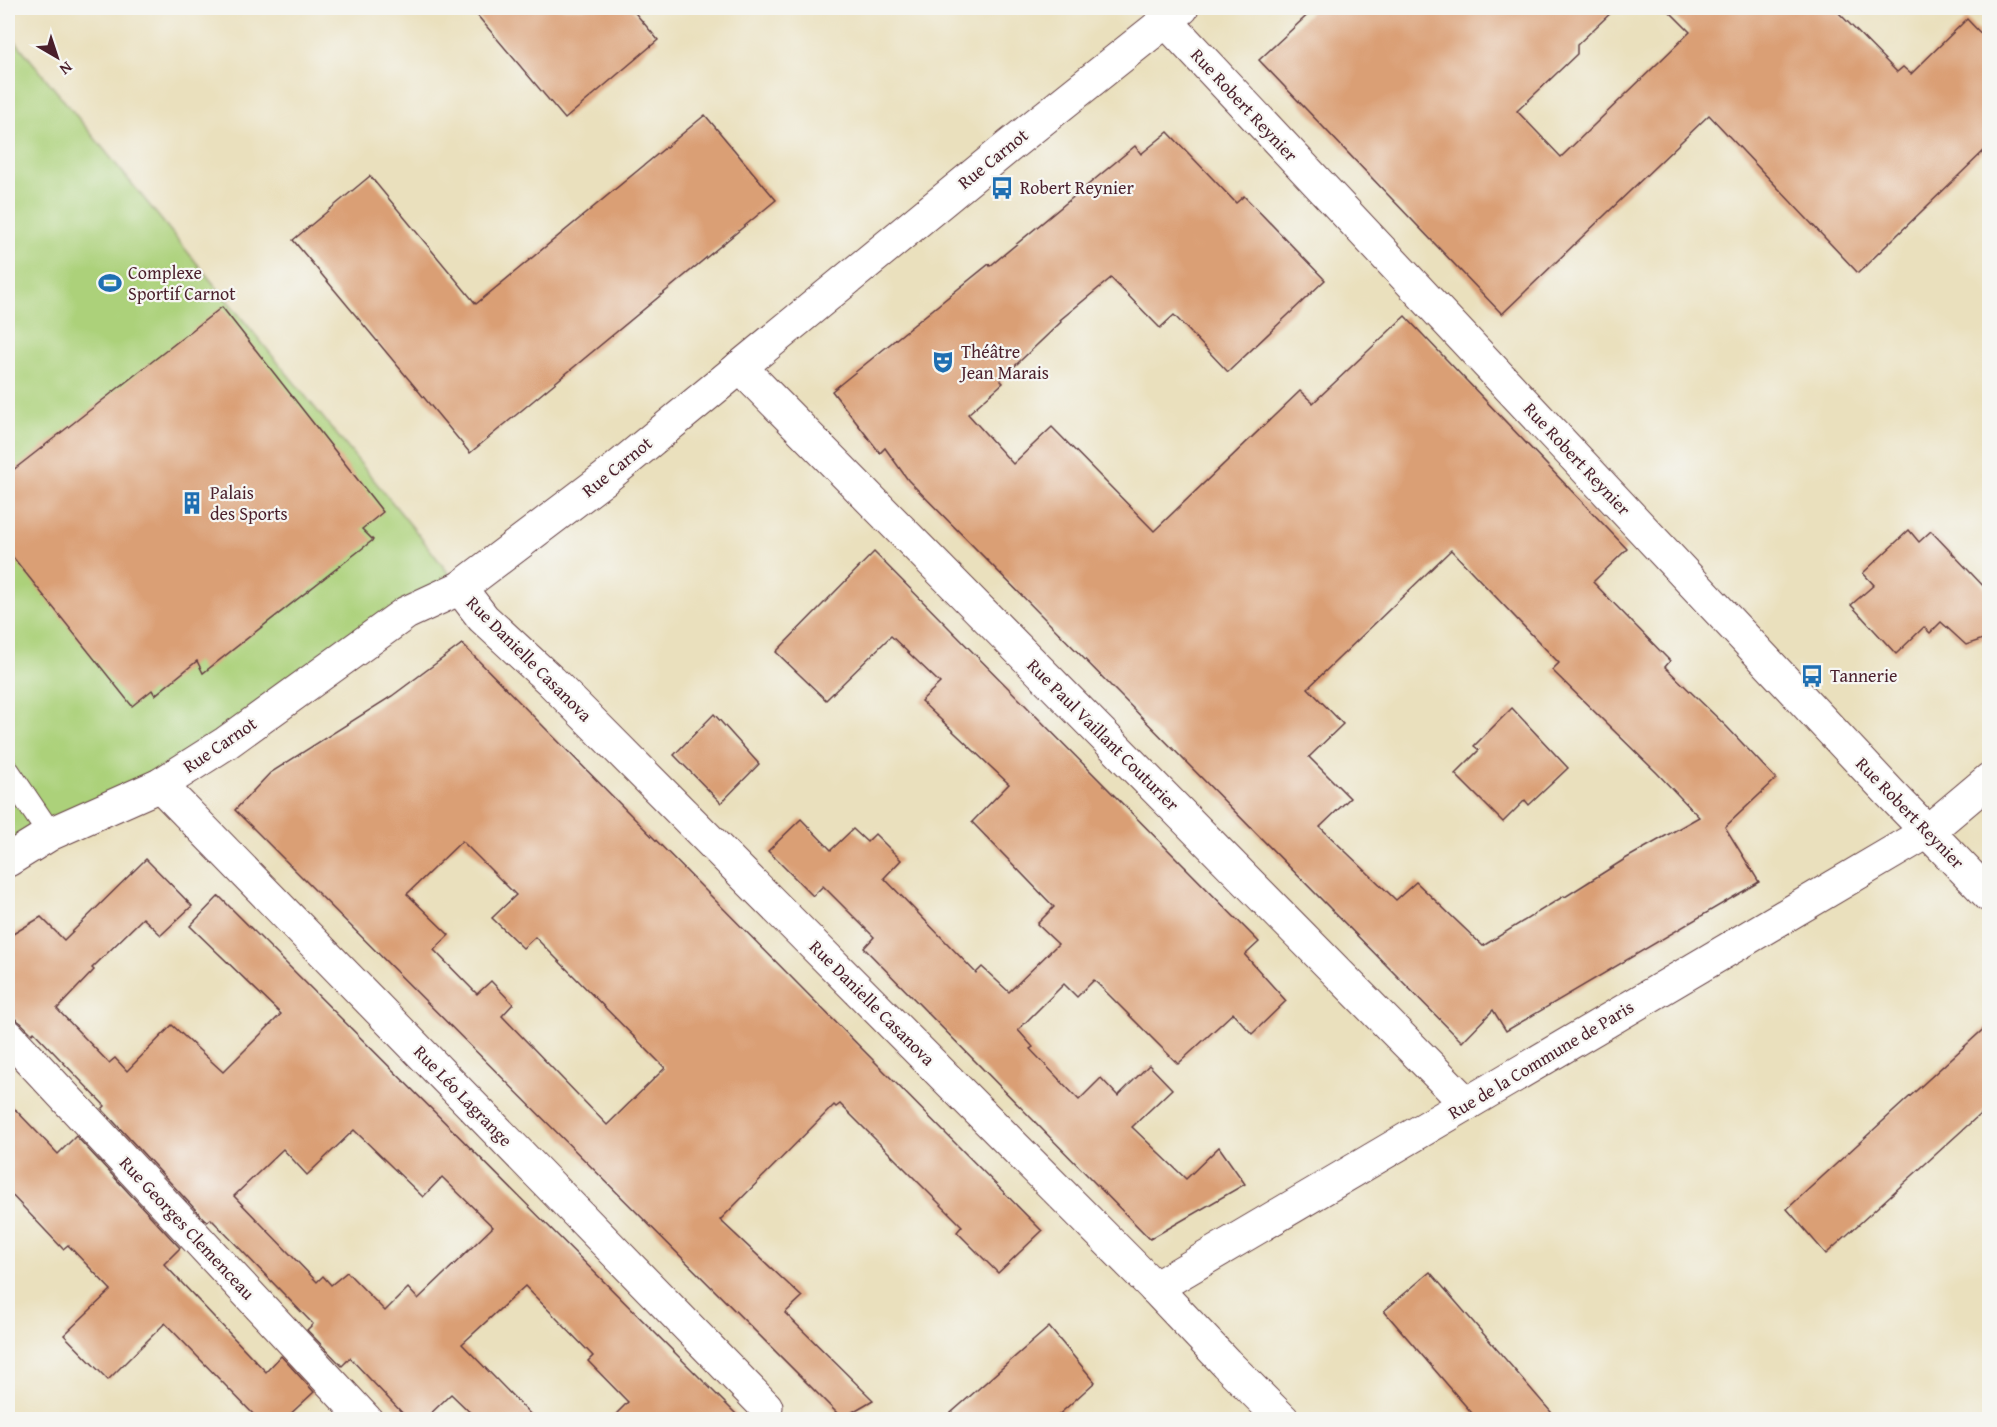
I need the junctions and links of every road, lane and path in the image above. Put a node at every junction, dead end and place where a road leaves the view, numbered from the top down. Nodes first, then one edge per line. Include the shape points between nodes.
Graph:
1 (1174, 14) edge
2 (8, 296) edge
3 (8, 315) edge
4 (740, 367) junction
5 (460, 588) junction
6 (8, 772) edge
7 (1989, 779) edge
8 (160, 784) junction
9 (1927, 832) junction
10 (50, 834) junction
11 (8, 860) edge
12 (1989, 896) edge
13 (8, 1036) edge
14 (1467, 1104) junction
15 (1155, 1288) junction
16 (766, 1407) dead end
17 (1264, 1414) edge
18 (366, 1419) edge

1 - 4 street, Rue Carnot
1 - 9 street, Rue Robert Reynier
2 - 3 path via 12,302
4 - 5 street, Rue Carnot via 604,479
4 - 14 street, Rue Paul Vaillant Couturier
5 - 8 street, Rue Carnot via 406,613 226,743
5 - 15 street, Rue Danielle Casanova via 483,618 551,681
6 - 10 lane
7 - 9 street, Rue de la Commune de Paris
8 - 10 street, Rue Carnot
8 - 16 street, Rue Léo Lagrange
9 - 12 street, Rue Robert Reynier
9 - 14 street, Rue de la Commune de Paris
10 - 11 street, Rue Carnot
13 - 18 street, Rue Georges Clemenceau
14 - 15 street, Rue de la Commune de Paris
15 - 17 street, Rue Danielle Casanova via 1226,1363

